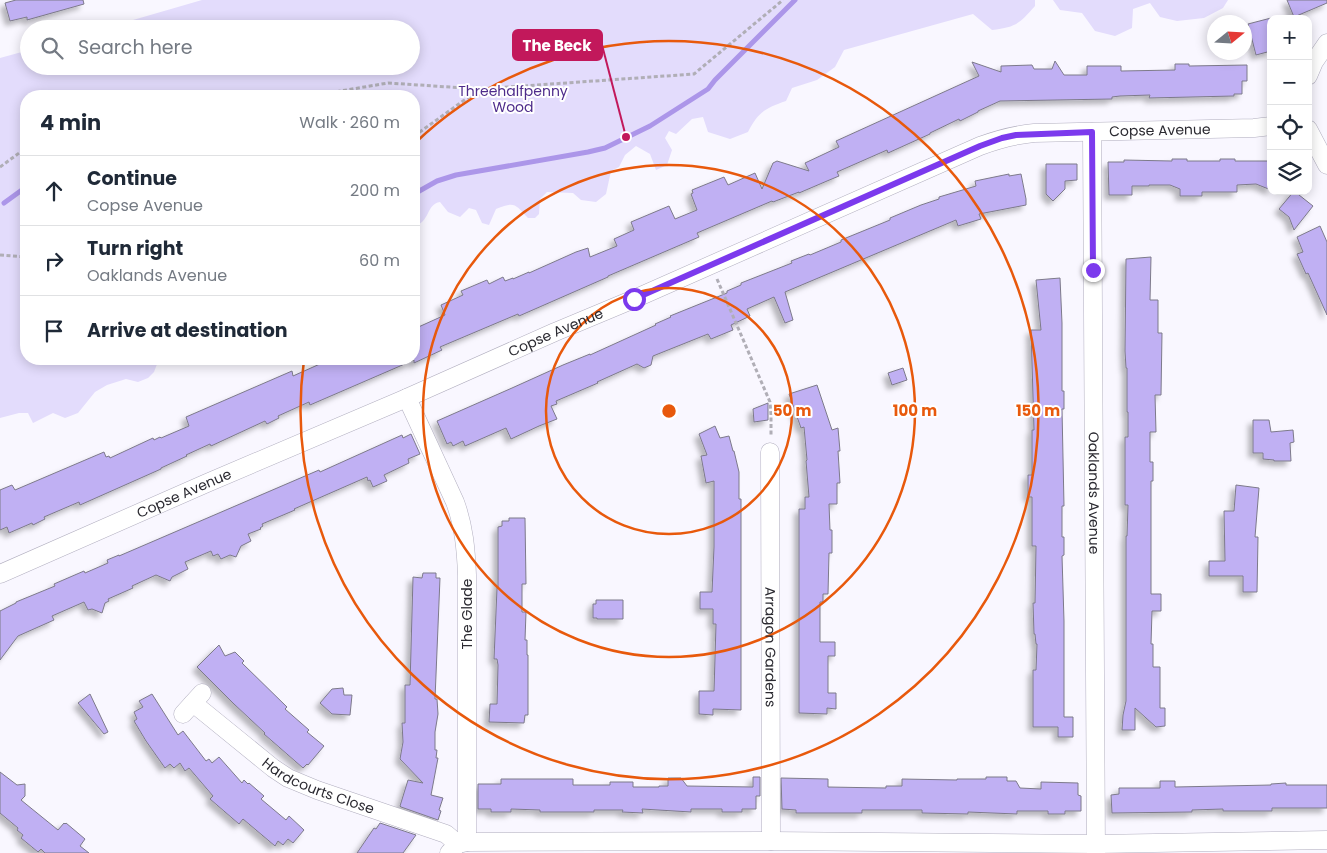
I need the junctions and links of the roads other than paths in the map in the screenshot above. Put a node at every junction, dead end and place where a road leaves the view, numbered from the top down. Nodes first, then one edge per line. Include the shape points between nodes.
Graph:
1 (1327, 43) edge
2 (1312, 67) edge
3 (1267, 126) edge
4 (1092, 132) junction
5 (1312, 137) edge
6 (1327, 165) edge
7 (407, 398) junction
8 (770, 452) road end
9 (0, 574) edge
10 (193, 703) dead end
11 (1327, 840) edge
12 (772, 841) junction
13 (458, 846) edge
14 (1096, 848) edge

1 - 2 street
3 - 4 street, Copse Avenue
4 - 7 street, Copse Avenue via 1024,134 1002,138
4 - 14 street, Oaklands Avenue
5 - 6 street
7 - 9 street, Copse Avenue
7 - 13 street, The Glade via 460,515 464,535 467,575
8 - 12 street, Arragon Gardens
10 - 13 street, Hardcourts Close via 288,778 446,834
11 - 14 street
12 - 13 street
12 - 14 street

